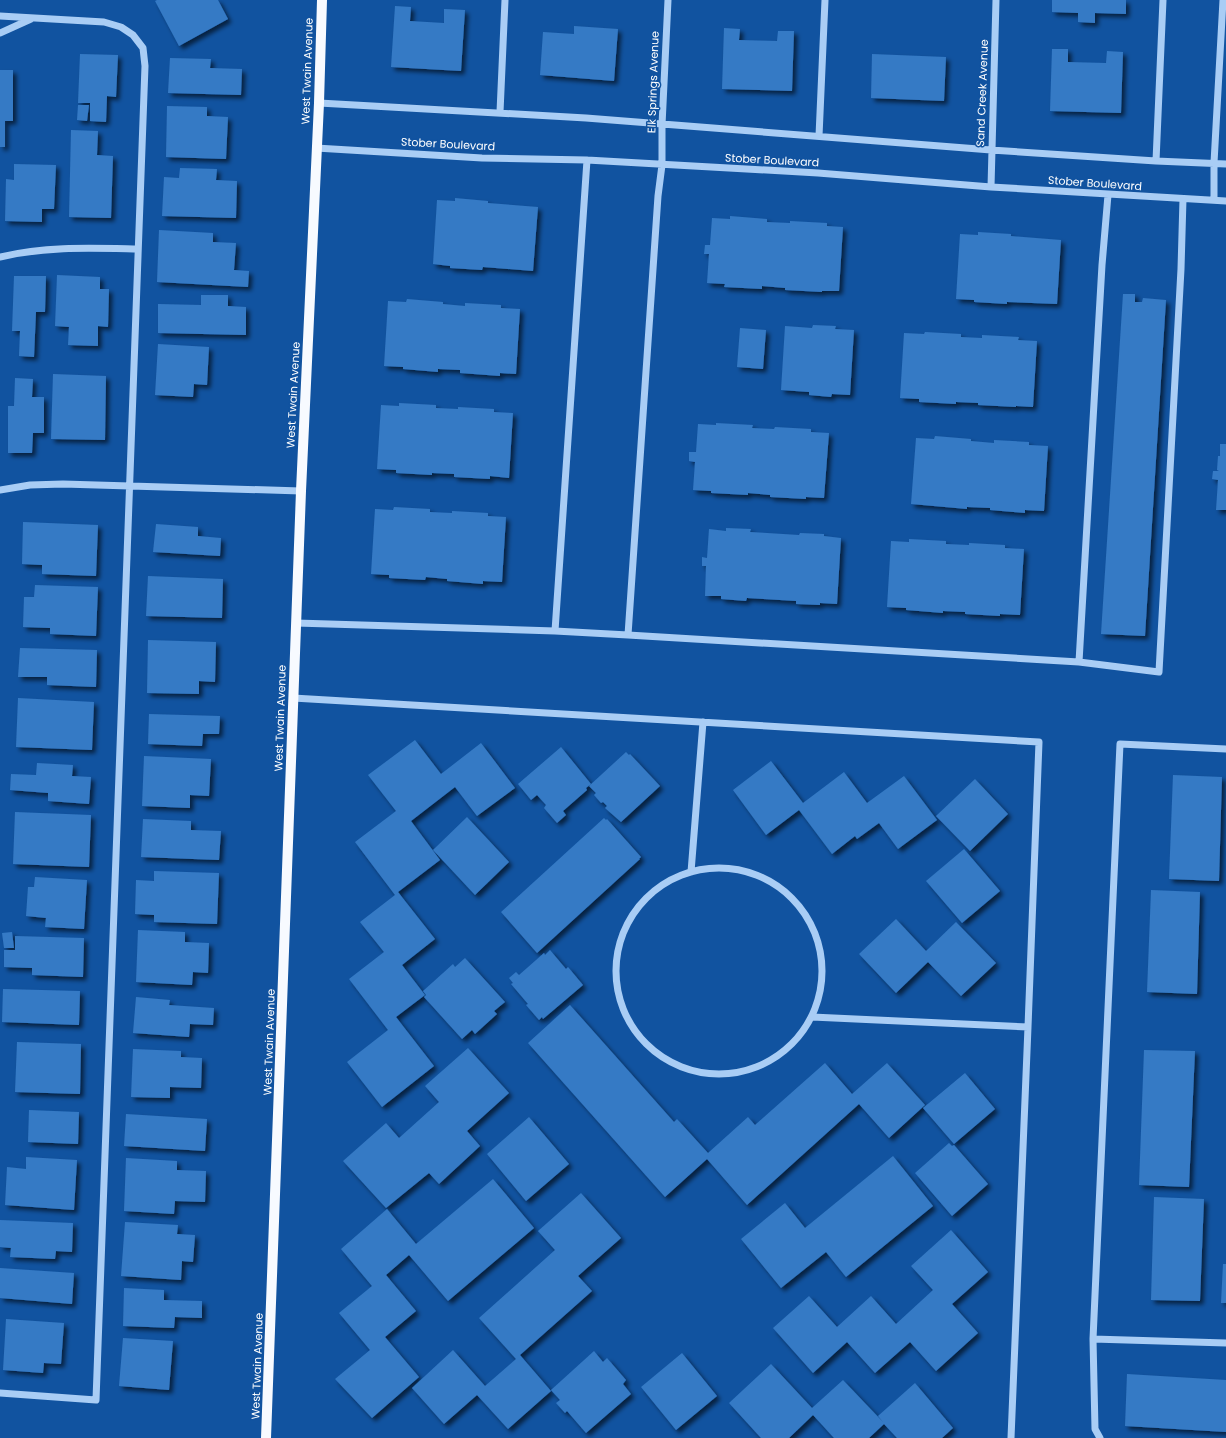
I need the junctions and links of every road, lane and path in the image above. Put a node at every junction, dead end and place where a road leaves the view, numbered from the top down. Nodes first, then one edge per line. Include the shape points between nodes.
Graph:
1 (322, 0) edge
2 (504, 0) edge
3 (668, 0) edge
4 (825, 0) edge
5 (996, 0) edge
6 (1163, 0) edge
7 (1222, 0) edge
8 (0, 16) edge
9 (33, 18) junction
10 (0, 33) edge
11 (319, 103) junction
12 (500, 112) junction
13 (662, 125) junction
14 (818, 136) junction
15 (316, 148) junction
16 (991, 150) junction
17 (587, 160) junction
18 (1156, 161) junction
19 (1214, 163) junction
20 (1226, 164) edge
21 (662, 165) junction
22 (991, 187) junction
23 (1108, 195) junction
24 (1183, 199) junction
25 (1214, 200) junction
26 (1226, 201) edge
27 (138, 249) junction
28 (0, 257) edge
29 (130, 486) junction
30 (0, 490) edge
31 (301, 491) junction
32 (296, 622) junction
33 (555, 631) junction
34 (628, 635) junction
35 (1079, 662) junction
36 (293, 698) junction
37 (703, 722) junction
38 (1226, 749) edge
39 (691, 872) junction
40 (812, 1017) junction
41 (1028, 1027) junction
42 (1093, 1339) junction
43 (1226, 1343) edge
44 (0, 1393) edge
45 (266, 1438) edge
46 (1011, 1438) edge
47 (1100, 1438) edge

1 - 11 main road, West Twain Avenue
2 - 12 street
3 - 13 street, Elk Springs Avenue
4 - 14 street
5 - 16 street, Sand Creek Avenue
6 - 18 street
7 - 19 street
8 - 9 street
9 - 10 street
9 - 27 street via 104,22 134,34 143,48 145,66
11 - 12 street
11 - 15 main road, West Twain Avenue
12 - 13 street
13 - 14 street
13 - 21 street, Elk Springs Avenue
14 - 16 street
15 - 17 street, Stober Boulevard via 482,158
15 - 31 main road, West Twain Avenue
16 - 18 street
16 - 22 street, Sand Creek Avenue
17 - 21 street, Stober Boulevard
17 - 33 street
18 - 19 street
19 - 20 street
19 - 25 street
21 - 22 street, Stober Boulevard via 818,173
21 - 34 street, Elk Springs Avenue
22 - 23 street, Stober Boulevard
23 - 24 street, Stober Boulevard
23 - 35 street
24 - 25 street, Stober Boulevard
24 - 35 street via 1159,672
25 - 26 street, Stober Boulevard
27 - 28 street via 60,248 24,251
27 - 29 street
29 - 30 street via 30,485
29 - 31 street
29 - 44 street via 96,1400
31 - 32 main road, West Twain Avenue
32 - 33 street
32 - 36 main road, West Twain Avenue
33 - 34 street
34 - 35 street
36 - 37 street
36 - 45 main road, West Twain Avenue
37 - 39 street
37 - 41 street via 1039,742
38 - 42 street via 1120,744
39 - 40 street via 731,868 750,872 779,887 799,905 818,940 821,959 822,979
39 - 40 street via 655,890 640,905 621,942 617,963 622,1005 643,1041 659,1055 697,1072 736,1073 755,1068 788,1048
40 - 41 street
41 - 46 street
42 - 43 street
42 - 47 street via 1095,1429

